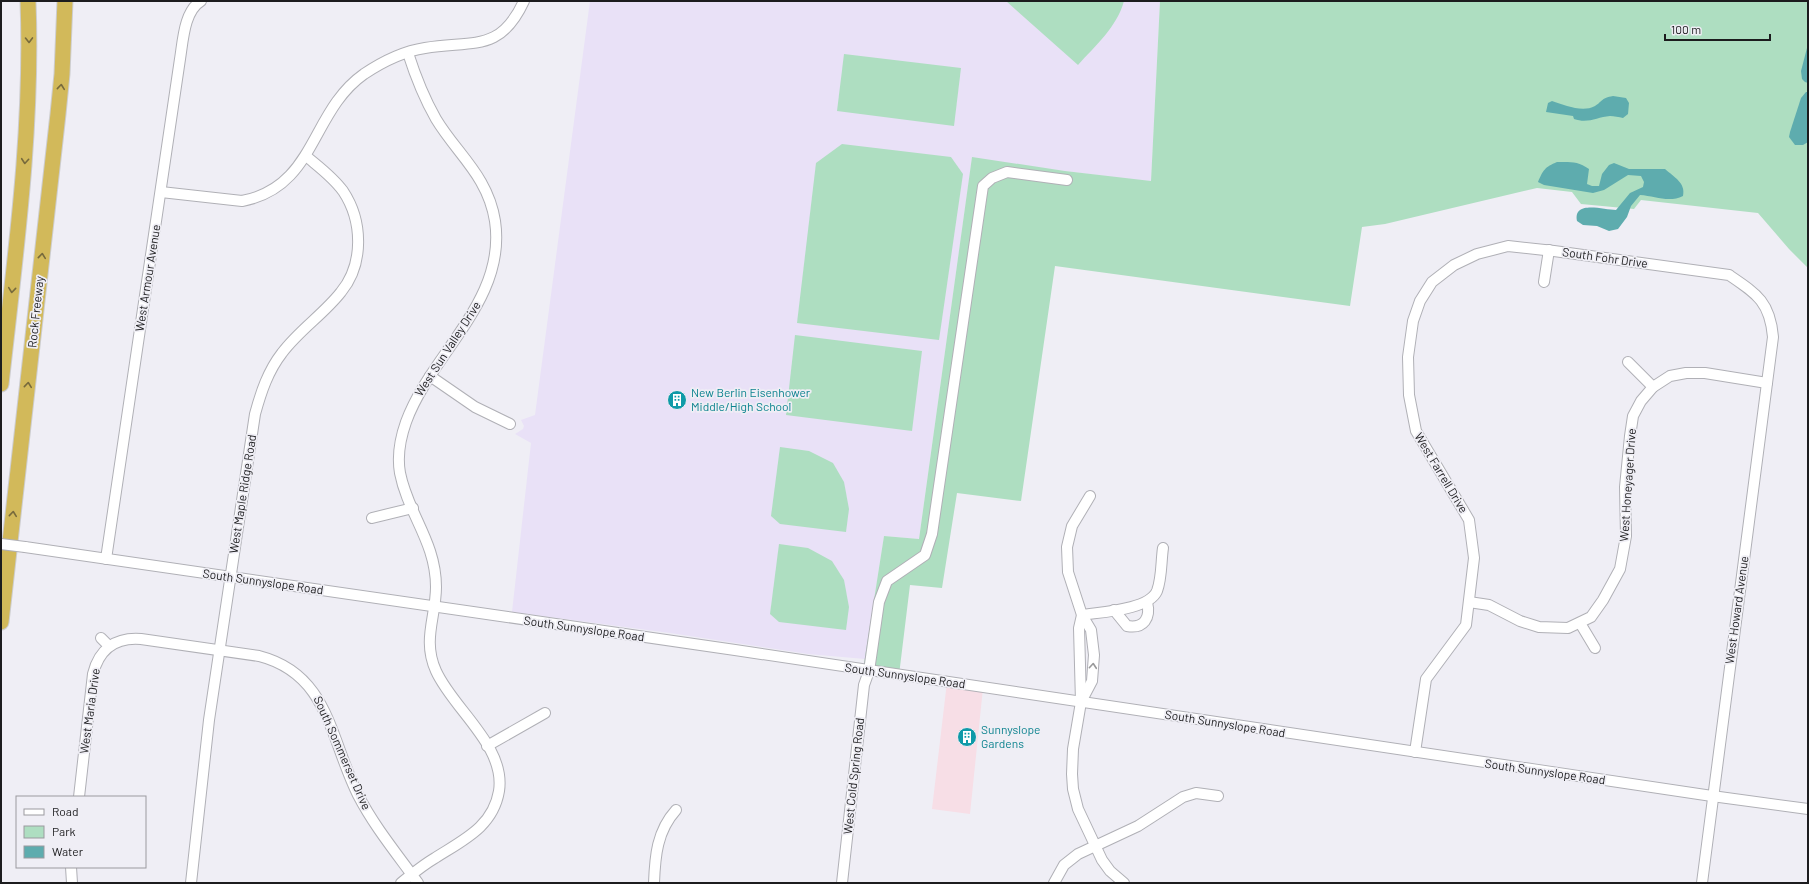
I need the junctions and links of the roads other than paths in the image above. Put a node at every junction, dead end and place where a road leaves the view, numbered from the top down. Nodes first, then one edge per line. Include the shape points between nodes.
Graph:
1 (28, 1) edge
2 (65, 1) edge
3 (199, 1) edge
4 (524, 1) edge
5 (408, 53) junction
6 (306, 156) junction
7 (1067, 180) dead end
8 (161, 192) junction
9 (1549, 250) junction
10 (1544, 282) dead end
11 (1420, 301) joint
12 (1773, 337) joint
13 (1628, 362) dead end
14 (430, 376) junction
15 (1767, 383) junction
16 (1, 384) edge
17 (1653, 387) junction
18 (510, 424) dead end
19 (1090, 496) dead end
20 (413, 508) junction
21 (372, 518) dead end
22 (1, 544) edge
23 (1163, 548) dead end
24 (106, 559) junction
25 (230, 577) junction
26 (1147, 602) junction
27 (1469, 602) junction
28 (434, 607) junction
29 (1114, 610) junction
30 (1082, 615) junction
31 (1, 622) edge
32 (1580, 622) junction
33 (101, 638) dead end
34 (108, 646) junction
35 (1595, 648) dead end
36 (219, 650) junction
37 (869, 671) junction
38 (1081, 702) junction
39 (545, 713) dead end
40 (487, 746) junction
41 (1415, 752) junction
42 (79, 796) edge
43 (1218, 796) dead end
44 (1712, 796) junction
45 (1808, 809) edge
46 (676, 810) dead end
47 (1095, 845) junction
48 (71, 868) edge
49 (411, 874) junction
50 (72, 883) edge
51 (191, 883) edge
52 (401, 883) edge
53 (418, 883) edge
54 (654, 883) edge
55 (842, 883) edge
56 (1054, 883) edge
57 (1124, 883) edge
58 (1702, 883) edge

1 -> 16 highway via 29,64 25,157
31 -> 2 highway, Rock Freeway via 59,108
3 - 8 street, West Armour Avenue via 185,30
4 - 5 street via 513,22 498,36 477,43 427,47
5 - 6 street via 371,70 351,86 327,116
5 - 14 street, West Sun Valley Drive via 436,118 483,182 495,220 494,261 482,297
6 - 8 street via 283,184 254,199 226,200
6 - 25 street, West Maple Ridge Road via 333,179 349,201 358,233 358,252 354,268 342,291 282,352 266,379 255,414
7 - 37 street, West Cold Spring Road via 1007,172 992,178 983,186 932,534 925,555 888,581 879,602
8 - 24 street, West Armour Avenue
9 - 10 street
9 - 11 street, South Fohr Drive via 1508,246 1477,254 1454,265 1432,282
9 - 12 street, South Fohr Drive via 1730,275 1753,291 1765,304 1772,321
11 - 27 street, West Farrell Drive via 1413,321 1408,357 1409,395 1416,431 1469,520 1474,558
12 - 15 street, West Howard Avenue
13 - 17 street
14 - 18 street via 475,407
14 - 20 street, West Sun Valley Drive via 408,417 398,460 402,481
15 - 17 street, West Honeyager Drive via 1705,372 1670,376
15 - 44 street, West Howard Avenue
17 - 32 street, West Honeyager Drive via 1633,416 1625,487 1626,536 1620,569 1591,617
19 - 30 street via 1072,526 1067,547 1068,572
20 - 21 street
20 - 28 street, West Sun Valley Drive via 432,556 436,586
22 - 24 street, South Sunnyslope Road, bridge
23 - 26 street via 1156,592
24 - 25 street, South Sunnyslope Road
25 - 28 street, South Sunnyslope Road
25 - 36 street, West Maple Ridge Road
26 - 29 street
26 - 29 street via 1147,619 1142,625 1134,627 1127,626
27 - 32 street, West Honeyager Drive via 1489,605 1520,621 1539,627 1568,628
27 - 41 street, West Farrell Drive via 1466,625 1426,679
28 - 37 street, South Sunnyslope Road
28 - 40 street, West Sun Valley Drive via 429,643 433,664 441,681
29 - 30 street
30 - 38 street via 1091,630 1094,655 1092,680
32 - 35 street
33 - 34 street
34 - 36 street via 123,639 133,638
34 - 42 street, West Maria Drive via 98,659 93,674
36 - 49 street, South Sommerset Drive via 276,661 302,678 312,689 324,710 359,796 371,818
36 - 51 street, West Maple Ridge Road
37 - 38 street, South Sunnyslope Road
37 - 55 street, West Cold Spring Road via 864,685
38 - 41 street, South Sunnyslope Road
38 - 47 street via 1073,749 1073,789 1078,809
39 - 40 street
40 - 49 street, West Sun Valley Drive via 495,760 499,778 499,792 492,812 472,835
41 - 44 street, South Sunnyslope Road
43 - 47 street via 1190,794 1138,826
44 - 45 street, South Sunnyslope Road
44 - 58 street, West Howard Avenue
46 - 54 street via 668,818 660,836
47 - 56 street via 1071,859 1059,872
47 - 57 street via 1107,867
48 - 50 street
49 - 52 street, West Sun Valley Drive
49 - 53 street, South Sommerset Drive

